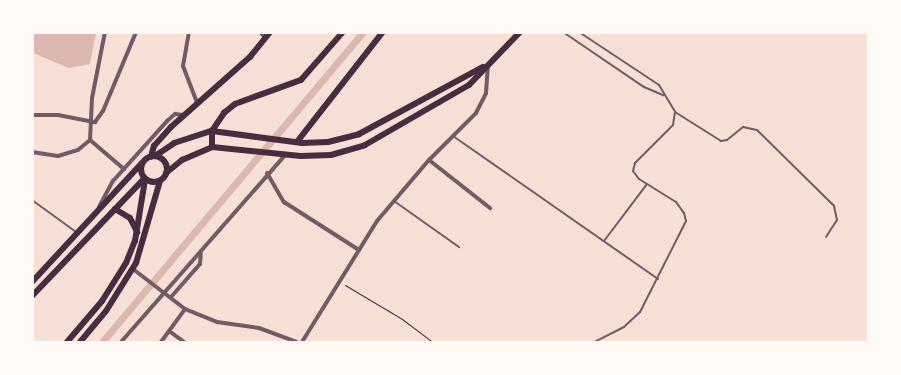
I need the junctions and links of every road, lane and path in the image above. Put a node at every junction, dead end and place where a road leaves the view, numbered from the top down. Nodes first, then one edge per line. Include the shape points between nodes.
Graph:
1 (105, 32) edge
2 (136, 32) edge
3 (182, 32) edge
4 (260, 32) edge
5 (343, 32) edge
6 (383, 32) edge
7 (520, 32) edge
8 (563, 32) edge
9 (579, 32) edge
10 (188, 34) edge
11 (268, 35) edge
12 (487, 65) junction
13 (663, 95) junction
14 (197, 102) junction
15 (675, 112) junction
16 (32, 115) edge
17 (184, 115) junction
18 (90, 122) junction
19 (212, 131) junction
20 (453, 136) junction
21 (90, 140) junction
22 (297, 142) junction
23 (212, 147) junction
24 (32, 152) edge
25 (286, 154) junction
26 (153, 156) junction
27 (429, 160) junction
28 (142, 163) junction
29 (124, 169) junction
30 (166, 173) junction
31 (267, 173) junction
32 (144, 179) junction
33 (160, 181) junction
34 (647, 184) junction
35 (32, 200) edge
36 (394, 201) junction
37 (490, 208) dead end
38 (115, 209) junction
39 (98, 212) junction
40 (77, 233) junction
41 (137, 233) junction
42 (826, 237) dead end
43 (604, 241) junction
44 (459, 247) dead end
45 (358, 250) junction
46 (201, 251) junction
47 (133, 269) junction
48 (658, 279) junction
49 (339, 280) junction
50 (32, 282) edge
51 (165, 292) junction
52 (32, 296) edge
53 (171, 297) junction
54 (185, 309) junction
55 (169, 331) junction
56 (67, 342) edge
57 (80, 342) edge
58 (122, 342) edge
59 (161, 342) edge
60 (184, 342) edge
61 (297, 342) edge
62 (302, 342) edge
63 (432, 342) edge
64 (595, 342) edge

1 - 18 street
2 - 18 street via 100,118
3 - 10 street
4 - 11 street
5 - 19 main road via 301,80 235,104 224,113
6 - 22 main road
7 - 12 highway
8 - 13 lane via 644,87
9 - 13 lane via 659,85
10 - 14 street via 182,66
11 - 14 main road via 250,57
12 - 20 street via 484,102
12 - 22 highway via 359,134 328,142
12 - 25 highway via 469,85 365,145 331,155
13 - 15 lane
14 - 17 main road
15 - 34 lane via 673,125 635,163 635,176
15 - 42 lane via 721,141 743,127 757,130 834,206 837,220
16 - 18 street via 58,115
17 - 26 main road via 159,140
17 - 29 street via 172,116
18 - 21 street
19 - 22 highway
19 - 23 main road
19 - 26 highway via 174,143
20 - 27 street
20 - 43 lane
21 - 24 street via 78,150 58,156
21 - 29 street
23 - 25 highway
23 - 30 highway via 182,160
25 - 31 street
26 - 28 highway
26 - 30 highway via 164,162
27 - 36 street
27 - 37 street
28 - 32 highway via 140,170
28 - 39 highway
29 - 39 street via 104,192
30 - 33 highway
31 - 45 street via 284,202
31 - 46 street
32 - 33 highway
32 - 38 highway
32 - 41 highway
33 - 47 highway via 143,248
34 - 43 lane
34 - 48 lane via 676,202 686,221
35 - 40 lane
36 - 44 lane
36 - 45 street
38 - 41 highway via 130,218
38 - 52 highway
39 - 40 highway
40 - 50 highway
41 - 56 highway via 115,282
43 - 48 lane
45 - 49 street
46 - 51 street
46 - 53 street via 200,264
47 - 51 street
47 - 57 highway via 106,311
48 - 64 lane via 646,303 630,323
49 - 62 street
49 - 63 path
51 - 53 street
51 - 58 street
53 - 54 street
54 - 55 street
54 - 61 street via 217,322 259,328
55 - 59 street
55 - 60 street

